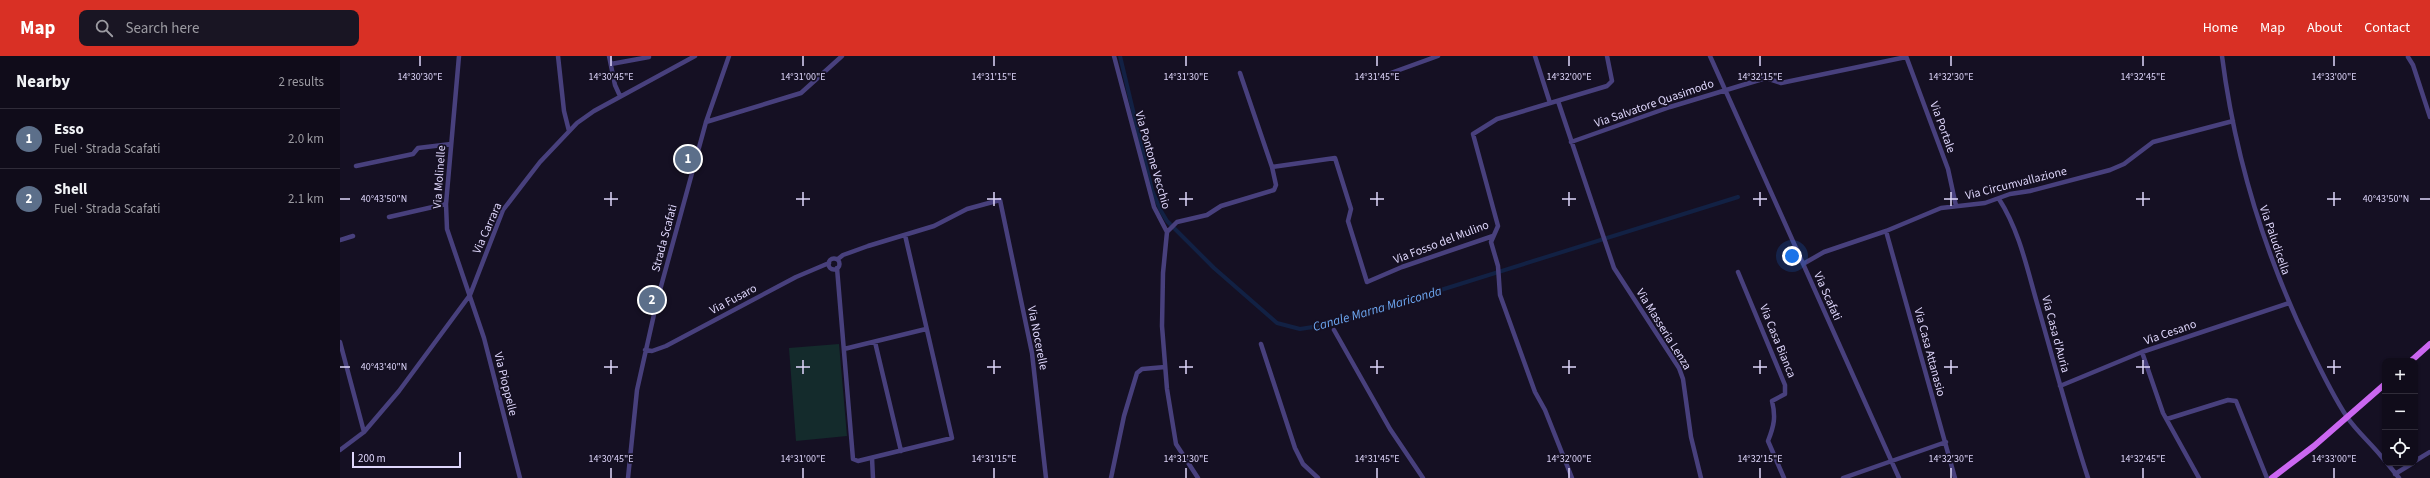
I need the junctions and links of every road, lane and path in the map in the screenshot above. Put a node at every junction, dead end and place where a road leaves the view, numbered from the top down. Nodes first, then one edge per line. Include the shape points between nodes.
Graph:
1 (459, 56) edge
2 (558, 56) edge
3 (609, 56) edge
4 (695, 56) edge
5 (729, 56) edge
6 (842, 56) edge
7 (1114, 56) edge
8 (1438, 56) edge
9 (1535, 56) edge
10 (1607, 56) edge
11 (1710, 56) edge
12 (2222, 56) edge
13 (2414, 56) edge
14 (649, 57) edge
15 (1906, 57) edge
16 (2407, 57) edge
17 (611, 64) junction
18 (1240, 73) dead end
19 (1377, 78) dead end
20 (1725, 90) junction
21 (620, 96) junction
22 (1558, 101) junction
23 (1550, 103) junction
24 (2430, 117) edge
25 (2232, 121) junction
26 (706, 122) junction
27 (569, 131) junction
28 (1571, 142) junction
29 (451, 144) junction
30 (356, 166) dead end
31 (1272, 167) junction
32 (1999, 198) junction
33 (1000, 203) joint
34 (446, 204) junction
35 (1956, 206) junction
36 (389, 217) dead end
37 (1168, 231) junction
38 (1886, 231) junction
39 (905, 235) junction
40 (1494, 235) junction
41 (353, 236) dead end
42 (340, 240) edge
43 (838, 259) junction
44 (829, 263) junction
45 (1803, 264) junction
46 (837, 268) junction
47 (1738, 272) dead end
48 (470, 295) junction
49 (2289, 303) junction
50 (926, 329) junction
51 (1334, 330) dead end
52 (340, 342) edge
53 (875, 342) junction
54 (1261, 344) dead end
55 (2430, 344) edge
56 (844, 349) junction
57 (645, 350) junction
58 (2142, 352) junction
59 (2414, 358) edge
60 (1165, 367) junction
61 (2060, 386) junction
62 (2382, 387) edge
63 (2347, 418) junction
64 (2168, 419) junction
65 (364, 432) junction
66 (1946, 442) junction
67 (340, 450) edge
68 (901, 451) junction
69 (2430, 452) edge
70 (2382, 457) edge
71 (872, 458) junction
72 (2418, 460) edge
73 (1892, 462) junction
74 (2389, 466) edge
75 (2409, 466) edge
76 (2397, 476) edge
77 (2198, 477) edge
78 (520, 478) edge
79 (628, 478) edge
80 (873, 478) edge
81 (1046, 478) edge
82 (1111, 478) edge
83 (1198, 478) edge
84 (1318, 478) edge
85 (1423, 478) edge
86 (1572, 478) edge
87 (1701, 478) edge
88 (1784, 478) edge
89 (1843, 478) edge
90 (1899, 478) edge
91 (1955, 478) edge
92 (2088, 478) edge
93 (2267, 478) edge
94 (2272, 478) edge

1 - 29 street, Via Molinelle
2 - 27 street via 564,111
3 - 17 street
4 - 21 street, Via Carrara
5 - 26 street, Strada Scafati
6 - 26 street via 801,93
7 - 37 street, Via Pontone Vecchio via 1154,207
8 - 19 street
9 - 23 street
10 - 22 street, Via Fosso del Mulino via 1612,75 1611,83
11 - 20 street, Via Scafati
12 - 25 street, Via Paludicella
13 - 16 street
14 - 17 street
15 - 20 street, Via Salvatore Quasimodo via 1781,83 1766,78
15 - 35 street, Via Portale via 1948,169
16 - 24 street via 2414,67
17 - 21 street
18 - 31 street
20 - 28 street, Via Salvatore Quasimodo
20 - 45 street, Via Scafati
21 - 27 street, Via Carrara via 594,111
22 - 23 street, Via Fosso del Mulino
22 - 28 street, Via Masseria Lenza
23 - 40 street, Via Fosso del Mulino via 1497,119 1473,134 1498,226
25 - 32 street, Via Circumvallazione via 2152,142 2116,168
25 - 49 street, Via Paludicella via 2254,212
26 - 57 street, Strada Scafati
27 - 48 street, Via Carrara via 540,162 503,210
28 - 87 street, Via Masseria Lenza via 1619,277 1679,368
29 - 30 street via 418,148 413,154
29 - 34 street, Via Molinelle
31 - 37 street via 1276,185 1274,190 1221,206 1207,215 1177,222
31 - 40 street, Via Fosso del Mulino via 1335,158 1351,209 1348,221 1367,282
32 - 35 street, Via Circumvallazione via 1973,206
32 - 61 street, Via Casa d'Auria via 2023,255
33 - 39 street, Via Fusaro via 997,200 967,209 934,226
33 - 81 street, Via Nocerelle via 1032,353
34 - 36 street
34 - 48 street, Via Molinelle via 449,237
35 - 38 street, Via Circumvallazione via 1941,208
37 - 60 street via 1163,273 1162,326
38 - 45 street, Via Circumvallazione via 1824,252
38 - 66 street, Via Casa Attanasio
39 - 43 street, Via Fusaro via 843,255
39 - 50 street
40 - 86 street via 1491,242 1498,266 1503,302 1536,392
41 - 42 street
43 - 44 street, Via Fusaro via 832,259
43 - 46 street via 840,264
44 - 46 street via 831,268
44 - 57 street, Via Fusaro via 796,277 666,346 652,351
45 - 73 street, Via Scafati
46 - 56 street
47 - 88 street, Via Casa Bianca via 1785,385 1785,394 1772,401 1775,412 1774,425 1768,440
48 - 65 street, Via Carrara via 428,354
48 - 78 street, Via Pioppelle via 484,338
49 - 58 street, Via Cesano
49 - 63 street, Via Paludicella
50 - 53 street
50 - 68 street via 952,438
51 - 85 street via 1390,429
52 - 65 street
53 - 56 street
53 - 68 street
54 - 84 street via 1295,448 1303,464
55 - 59 main road
56 - 71 street via 852,458 857,461
57 - 79 street, Strada Scafati via 637,390
58 - 61 street, Via Cesano
58 - 64 street via 2158,400
60 - 82 street via 1142,369 1137,373 1124,416
60 - 83 street via 1176,444
61 - 92 street, Via Casa d'Auria
62 - 63 main road
63 - 70 street, Via Paludicella
63 - 94 main road
64 - 77 street
64 - 93 street via 2228,400 2236,401
65 - 67 street, Via Carrara
66 - 73 street
66 - 91 street, Via Casa Attanasio
68 - 71 street
69 - 72 street
71 - 80 street
73 - 89 street
73 - 90 street, Via Scafati
74 - 76 street, Via Paludicella
75 - 76 street

